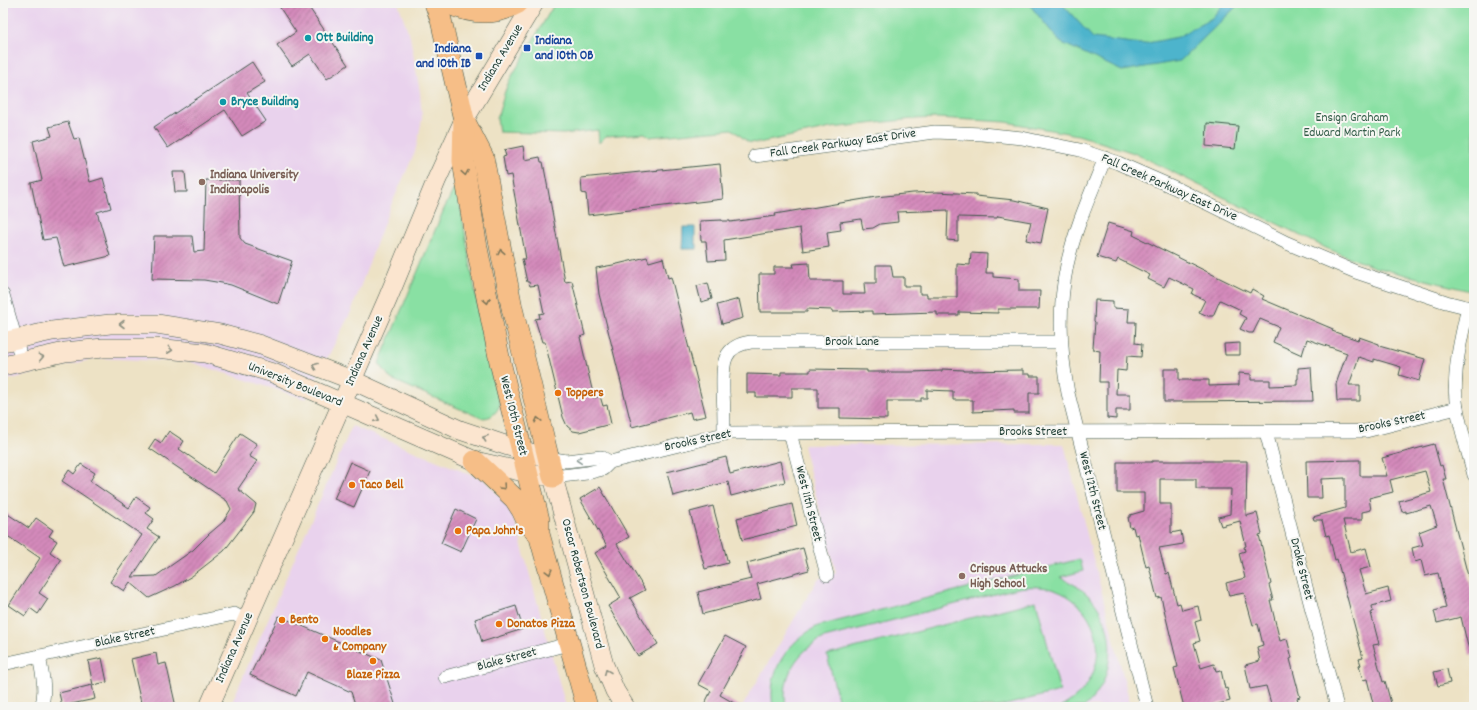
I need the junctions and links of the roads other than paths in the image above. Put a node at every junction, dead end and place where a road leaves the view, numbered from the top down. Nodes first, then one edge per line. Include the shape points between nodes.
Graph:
1 (435, 3) edge
2 (447, 3) edge
3 (518, 3) edge
4 (534, 3) edge
5 (464, 120) junction
6 (755, 156) dead end
7 (1105, 158) junction
8 (3, 295) edge
9 (1471, 308) edge
10 (10, 341) edge
11 (1061, 342) junction
12 (22, 361) junction
13 (3, 366) edge
14 (352, 380) junction
15 (342, 403) junction
16 (1457, 408) junction
17 (1077, 432) junction
18 (1266, 432) junction
19 (790, 433) junction
20 (724, 434) junction
21 (522, 449) junction
22 (475, 461) junction
23 (610, 462) junction
24 (550, 468) junction
25 (528, 473) junction
26 (1474, 475) edge
27 (539, 534) junction
28 (827, 575) dead end
29 (247, 621) junction
30 (568, 644) junction
31 (40, 656) junction
32 (3, 664) edge
33 (445, 677) dead end
34 (41, 707) edge
35 (209, 707) edge
36 (587, 707) edge
37 (624, 707) edge
38 (1147, 707) edge
39 (1336, 707) edge

1 - 5 main road, West 10th Street
2 - 3 main road via 470,11 488,12
4 - 5 street, Indiana Avenue
5 - 14 street, Indiana Avenue
5 -> 21 main road, West 10th Street via 463,161 477,248 500,362
24 -> 5 main road, West 10th Street via 512,308 483,157
6 - 7 street, Fall Creek Parkway East Drive via 935,132 1022,138
7 - 9 street, Fall Creek Parkway East Drive via 1173,187 1324,259 1388,283
7 - 11 street, West 12th Street via 1074,238 1067,266
8 - 10 street
9 - 16 street via 1463,332 1457,368
10 - 12 street
14 -> 10 street, University Boulevard via 261,345 191,328 157,324 110,324 52,331
11 - 17 street, West 12th Street via 1064,374
11 - 20 street, Brook Lane via 742,344 728,354 723,367
12 - 13 street, University Boulevard
12 -> 15 street, University Boulevard via 103,348 156,348 205,353 273,373
14 - 15 street, Indiana Avenue
21 -> 14 street, University Boulevard via 460,430
15 -> 22 street, University Boulevard
15 - 29 street, Indiana Avenue
16 - 18 street, Brooks Street via 1366,431
16 - 26 street
17 - 18 street, Brooks Street
17 - 19 street, Brooks Street
17 - 38 street, West 12th Street
18 - 39 street, Drake Street
19 - 20 street, Brooks Street
19 - 28 street, West 11th Street
20 - 23 street, Brooks Street
21 - 24 street, University Boulevard
21 - 25 main road, West 10th Street
22 - 25 street, University Boulevard
22 -> 27 main road via 515,500 528,524
23 -> 24 street, Brooks Street via 601,457 566,461
23 - 24 street, Brooks Street via 603,469 587,473
24 - 25 street, University Boulevard
37 -> 24 street, Oscar Robertson Boulevard via 604,665
25 - 27 main road, West 10th Street via 539,520
27 -> 30 main road, West 10th Street
29 - 31 street, Blake Street via 234,614
29 - 35 street, Indiana Avenue
30 - 33 street, Blake Street
30 - 36 main road, West 10th Street
31 - 32 street, Blake Street
31 - 34 street via 45,690

